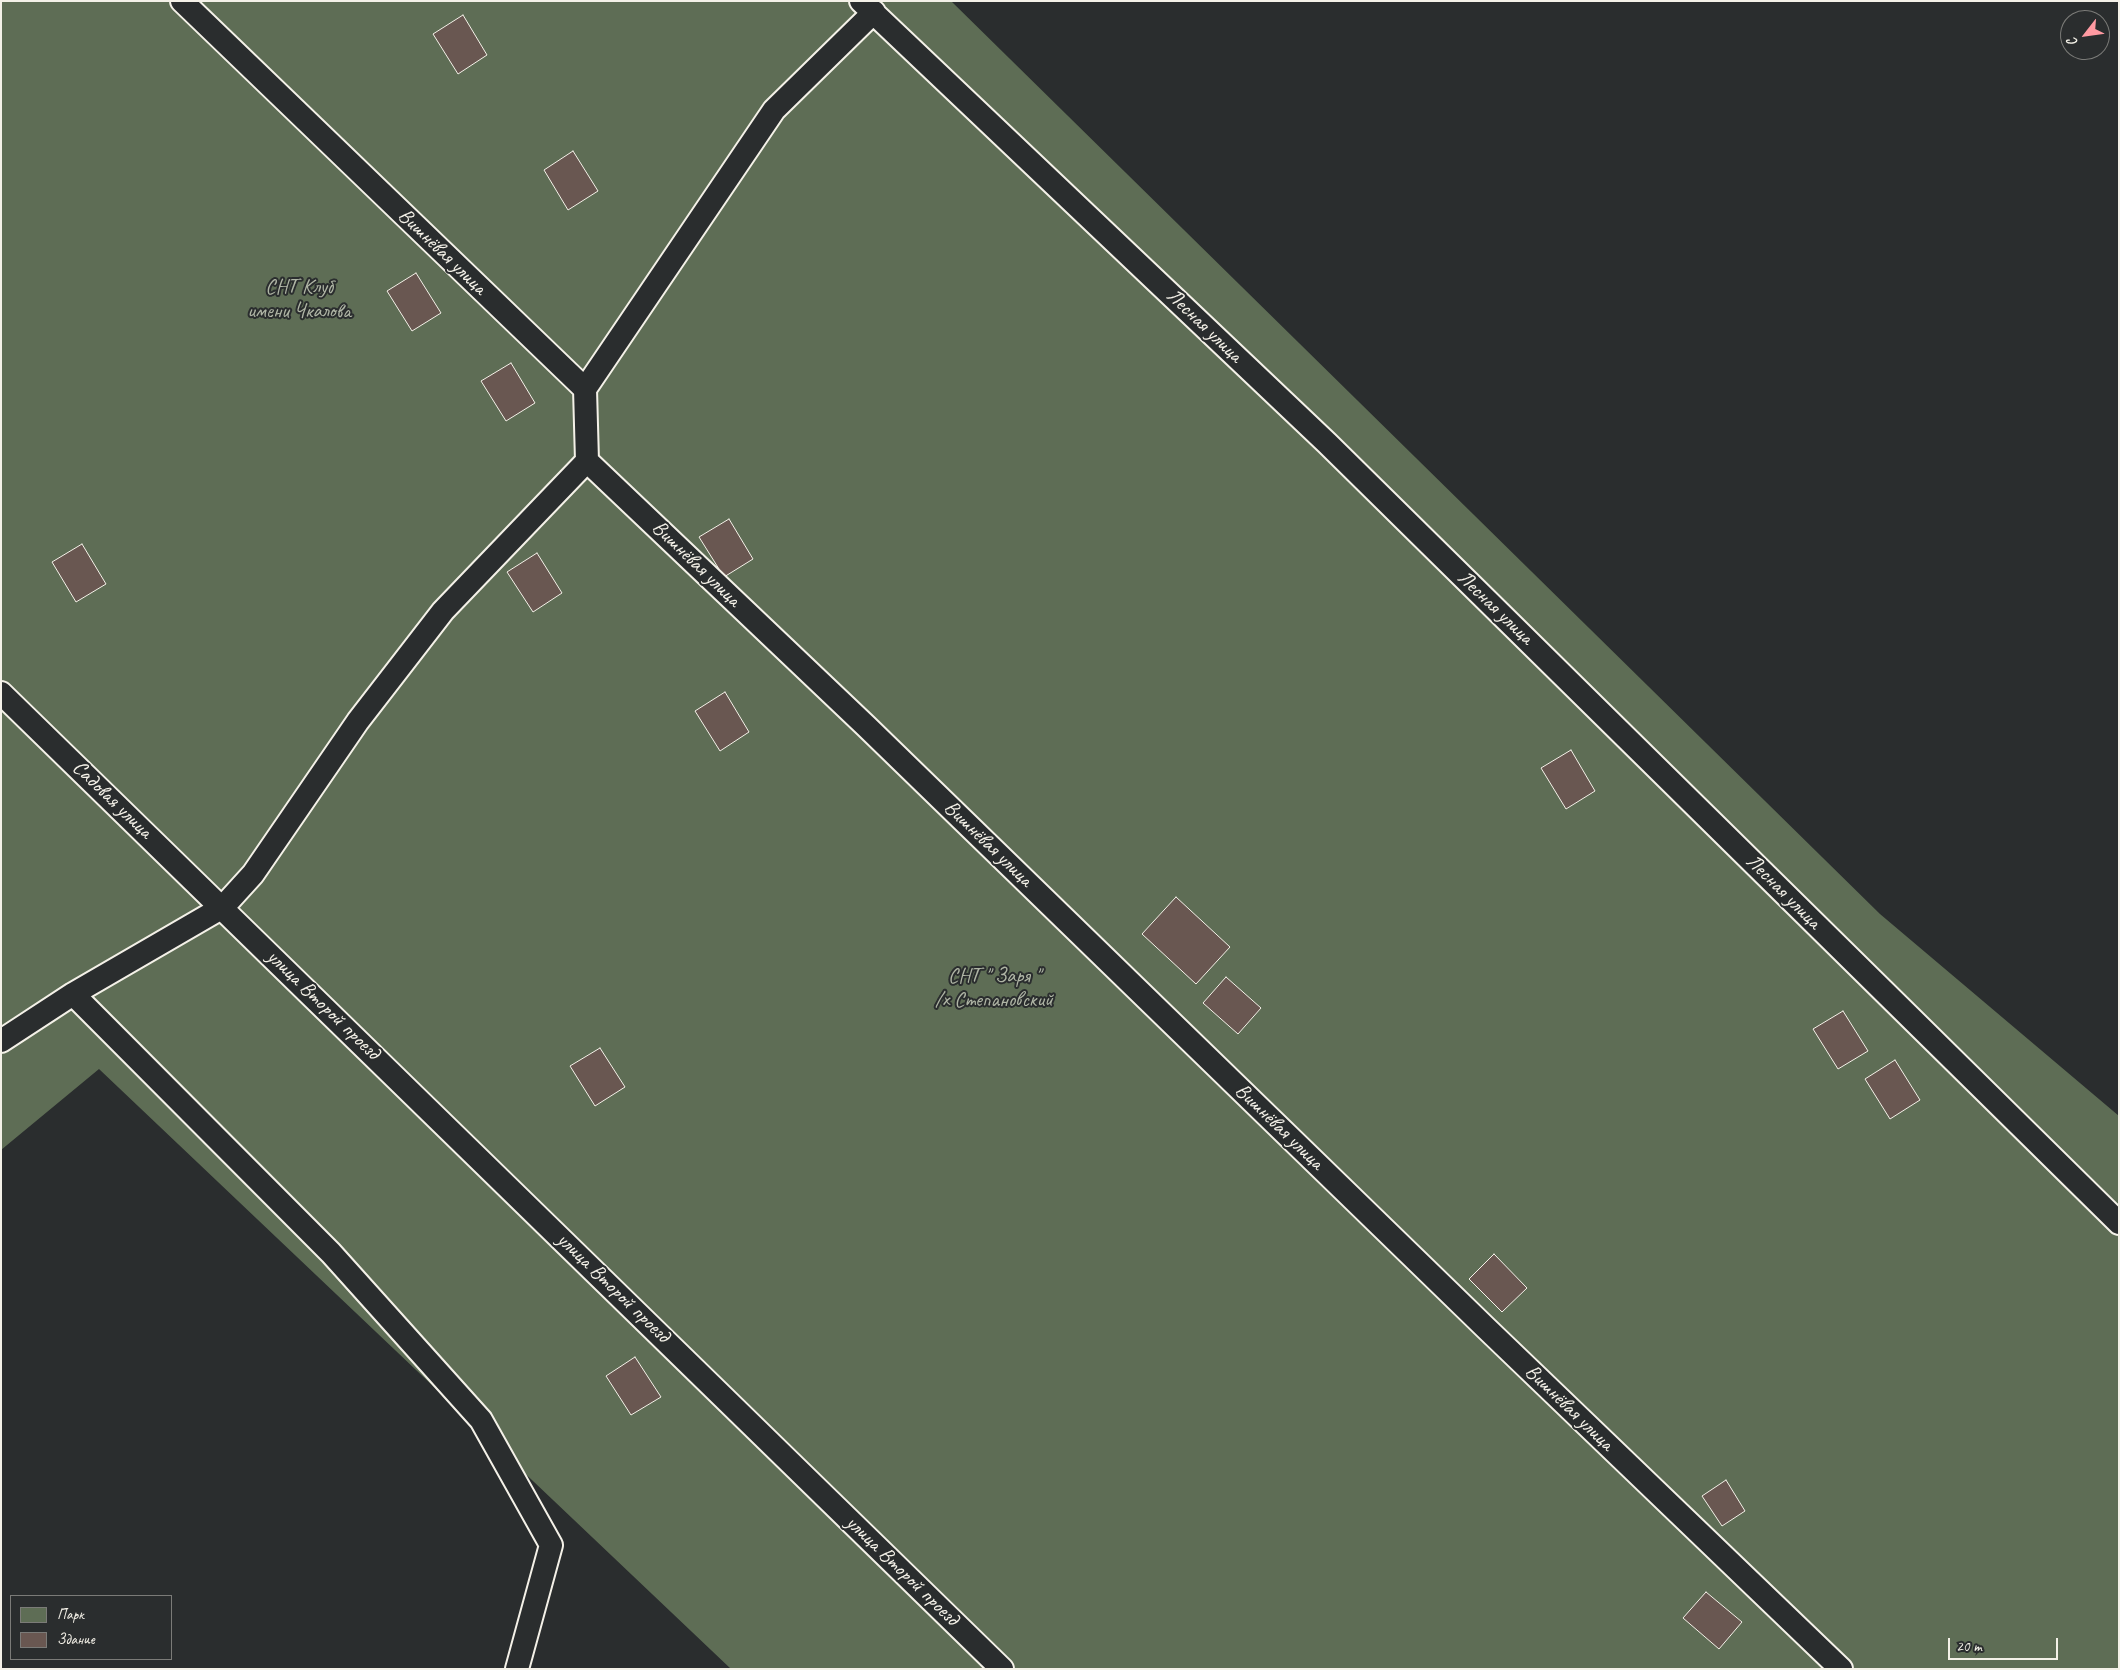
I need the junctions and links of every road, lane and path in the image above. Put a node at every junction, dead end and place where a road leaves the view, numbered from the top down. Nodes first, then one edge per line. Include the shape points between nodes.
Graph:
1 (182, 1) edge
2 (868, 7) edge
3 (585, 389) junction
4 (587, 461) junction
5 (1, 693) edge
6 (222, 907) junction
7 (73, 994) junction
8 (1, 1042) edge
9 (2119, 1223) edge
10 (517, 1669) edge
11 (1002, 1669) edge
12 (1841, 1669) edge

1 - 3 lane, Вишнёвая улица
2 - 3 lane via 774,110
2 - 9 lane, Лесная улица via 1327,443
3 - 4 lane
4 - 6 lane via 443,611 358,721 253,874
4 - 12 lane, Вишнёвая улица via 866,726
5 - 6 lane, Садовая улица
6 - 7 lane
6 - 11 lane, улица Второй проезд
7 - 8 lane
7 - 10 lane via 331,1253 482,1420 551,1545

